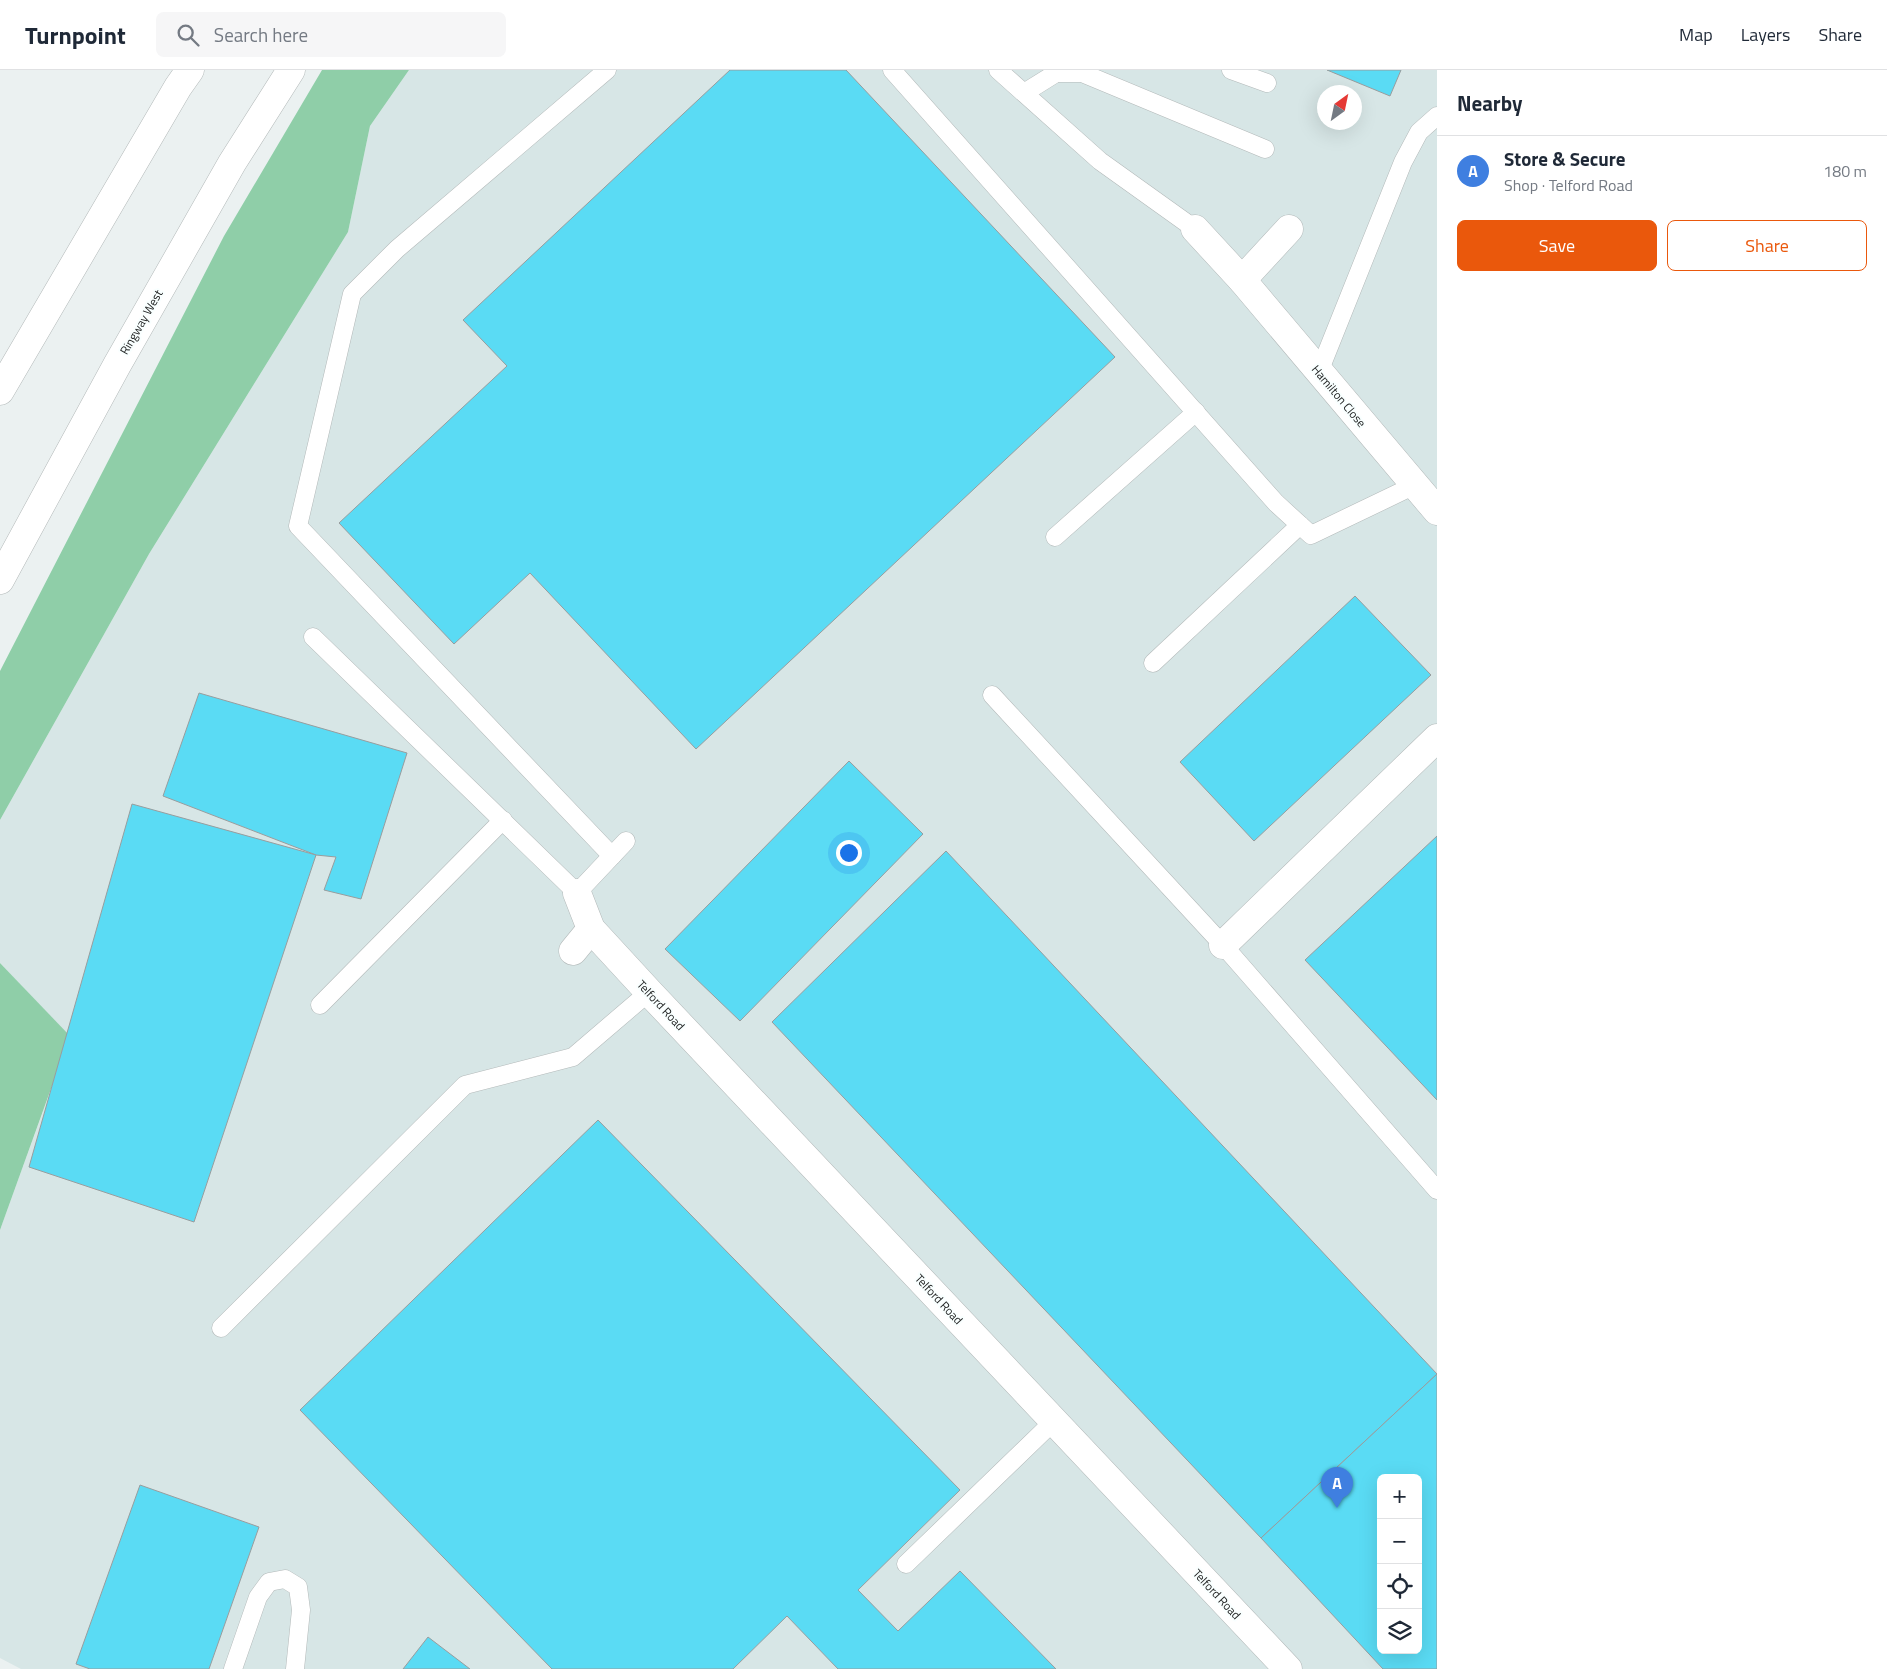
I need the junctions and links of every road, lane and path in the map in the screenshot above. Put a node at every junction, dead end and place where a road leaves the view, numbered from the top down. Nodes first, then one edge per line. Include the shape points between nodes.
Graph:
1 (190, 70) edge
2 (291, 70) edge
3 (606, 70) edge
4 (892, 70) edge
5 (998, 70) edge
6 (1231, 70) edge
7 (1057, 72) edge
8 (1267, 83) dead end
9 (1024, 94) junction
10 (1437, 116) edge
11 (1265, 149) dead end
12 (1196, 229) joint
13 (1289, 230) dead end
14 (1242, 280) junction
15 (1319, 372) junction
16 (0, 391) edge
17 (1196, 412) junction
18 (1415, 485) junction
19 (1437, 511) edge
20 (1300, 525) junction
21 (1055, 537) dead end
22 (0, 580) edge
23 (312, 637) dead end
24 (1152, 663) dead end
25 (992, 695) dead end
26 (1437, 738) edge
27 (503, 820) junction
28 (626, 840) dead end
29 (612, 856) junction
30 (577, 893) junction
31 (591, 928) junction
32 (1223, 945) junction
33 (573, 951) dead end
34 (649, 992) junction
35 (320, 1005) dead end
36 (1437, 1190) edge
37 (222, 1328) dead end
38 (1054, 1421) junction
39 (906, 1564) dead end
40 (233, 1669) edge
41 (295, 1669) edge
42 (1288, 1669) edge

1 - 16 street
2 - 22 street, Ringway West via 232,164 122,356
3 - 29 lane via 397,249 352,294 298,526
4 - 17 lane
5 - 9 lane
6 - 8 lane
7 - 9 lane
7 - 11 lane via 1082,73
9 - 12 lane via 1100,161
10 - 15 lane via 1419,132 1403,162
12 - 14 street, Hamilton Close
13 - 14 street
14 - 15 street, Hamilton Close
15 - 18 street, Hamilton Close
17 - 20 lane via 1276,503
17 - 21 lane
18 - 19 street, Hamilton Close
18 - 20 lane via 1311,535
20 - 24 lane
23 - 27 lane
25 - 32 lane
26 - 32 street
27 - 30 lane
27 - 35 lane
28 - 29 lane
29 - 30 lane
30 - 31 street, Telford Road
31 - 33 street
31 - 34 street, Telford Road
32 - 36 lane
34 - 37 lane via 574,1057 465,1084
34 - 38 street, Telford Road
38 - 39 lane
38 - 42 street, Telford Road
40 - 41 lane via 258,1597 269,1582 285,1579 298,1587 300,1610

